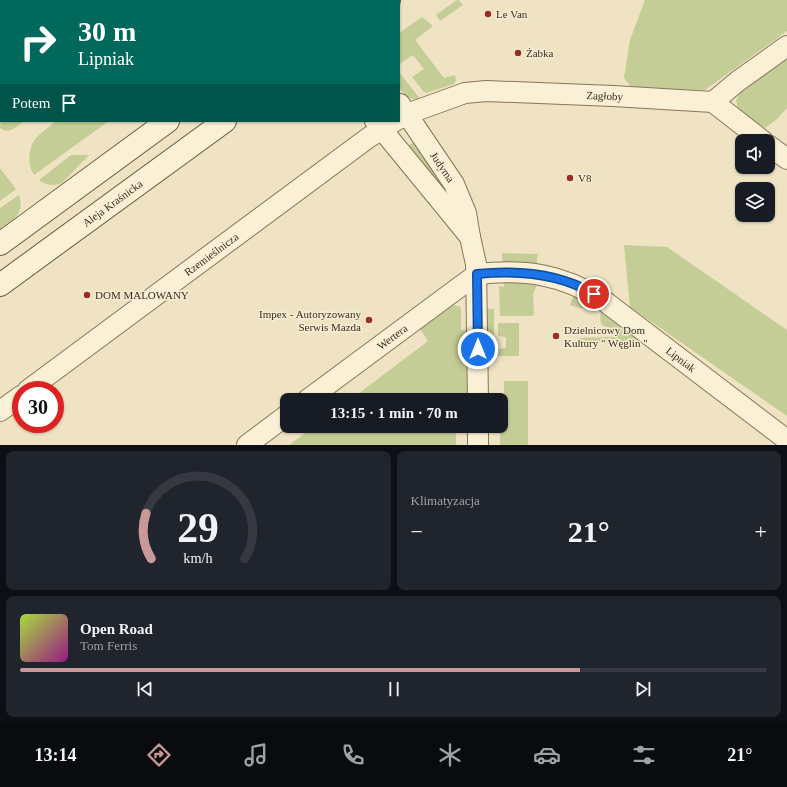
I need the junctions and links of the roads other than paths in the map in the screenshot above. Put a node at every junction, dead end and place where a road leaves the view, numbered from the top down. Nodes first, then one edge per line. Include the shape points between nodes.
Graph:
1 (787, 46) edge
2 (713, 102) junction
3 (400, 116) edge
4 (167, 122) edge
5 (225, 122) edge
6 (388, 122) edge
7 (396, 122) edge
8 (397, 122) edge
9 (754, 134) edge
10 (775, 150) edge
11 (787, 159) edge
12 (470, 237) junction
13 (0, 244) edge
14 (477, 274) junction
15 (0, 285) edge
16 (40, 381) edge
17 (316, 393) edge
18 (478, 393) edge
19 (12, 402) edge
20 (0, 411) edge
21 (280, 420) edge
22 (478, 433) edge
23 (787, 440) edge
24 (248, 445) edge
25 (478, 445) edge

1 - 2 street
2 - 3 street, Zagłoby via 486,91 465,93
2 - 9 street
4 - 13 main road
5 - 15 main road, Aleja Kraśnicka
6 - 16 street, Rzemieślnicza
7 - 12 street, Judyma
8 - 12 street, Judyma via 454,184 466,213
10 - 11 street
12 - 14 street, Judyma
14 - 17 street, Wertera
14 - 18 street, Judyma
14 - 23 street, Lipniak via 538,274 585,289 610,305
19 - 20 street
21 - 24 street
22 - 25 street

